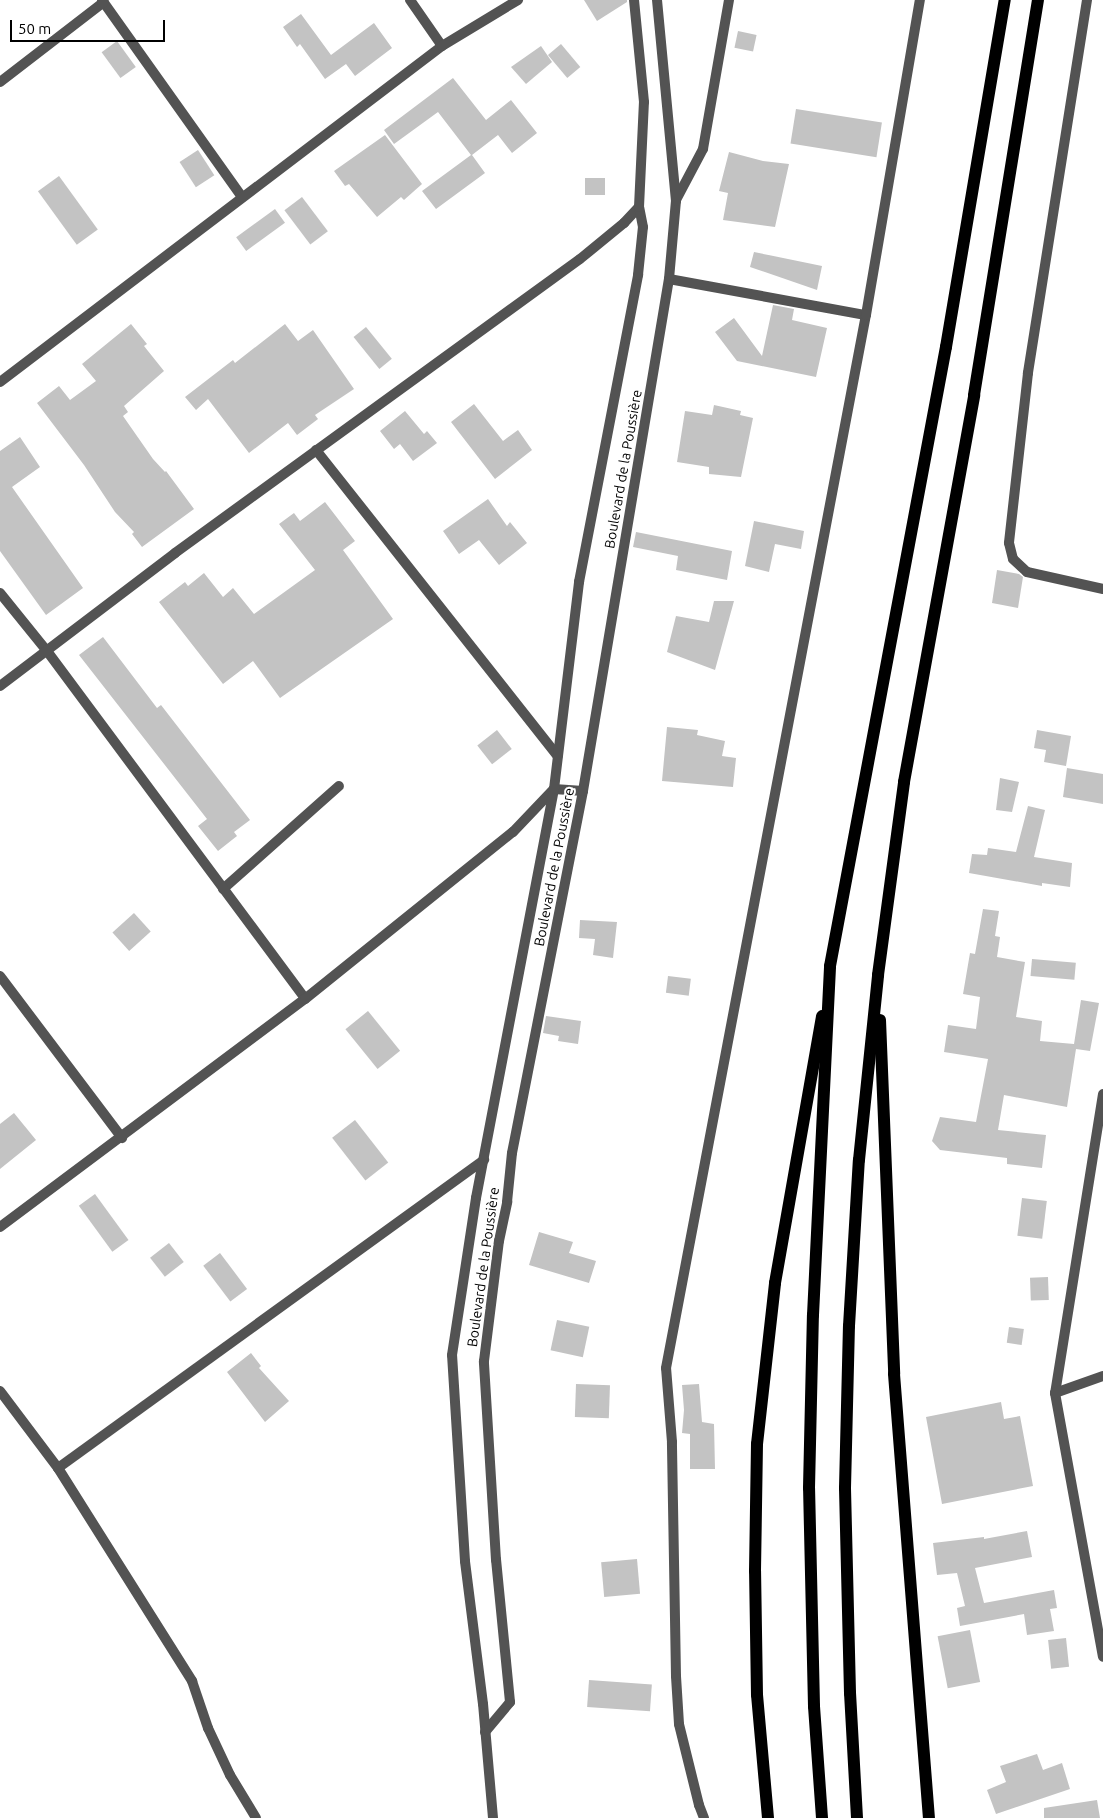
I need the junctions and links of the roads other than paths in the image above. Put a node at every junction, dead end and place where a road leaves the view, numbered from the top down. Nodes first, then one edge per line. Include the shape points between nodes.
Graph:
1 (410, 0) edge
2 (518, 0) edge
3 (634, 0) edge
4 (657, 0) edge
5 (729, 0) edge
6 (920, 0) edge
7 (1005, 0) edge
8 (1038, 0) edge
9 (1087, 0) edge
10 (103, 1) edge
11 (442, 46) junction
12 (0, 82) edge
13 (242, 197) junction
14 (676, 201) junction
15 (639, 207) junction
16 (669, 279) junction
17 (866, 315) junction
18 (0, 382) edge
19 (316, 450) junction
20 (1103, 589) edge
21 (0, 593) edge
22 (47, 651) junction
23 (0, 686) edge
24 (558, 756) junction
25 (339, 786) dead end
26 (554, 789) junction
27 (583, 791) junction
28 (224, 889) junction
29 (830, 966) junction
30 (878, 975) junction
31 (0, 976) edge
32 (305, 999) junction
33 (1103, 1094) edge
34 (122, 1138) junction
35 (484, 1160) junction
36 (0, 1227) edge
37 (1103, 1376) edge
38 (0, 1391) edge
39 (1055, 1393) junction
40 (58, 1468) junction
41 (1098, 1602) edge
42 (1103, 1658) edge
43 (485, 1732) junction
44 (256, 1818) edge
45 (493, 1818) edge
46 (704, 1818) edge
47 (768, 1818) edge
48 (822, 1818) edge
49 (857, 1818) edge
50 (930, 1818) edge

1 - 11 street
2 - 11 street
3 - 15 street, Boulevard de la Poussière via 644,102
4 - 14 street, Boulevard de la Poussière
5 - 14 street via 703,149
6 - 17 street
7 - 29 main road via 946,347
8 - 30 main road via 974,395 904,782
9 - 20 street via 1028,373 1010,543 1013,559 1027,572
10 - 12 street
10 - 13 street
11 - 13 street
13 - 18 street
14 - 16 street, Boulevard de la Poussière
15 - 19 street via 624,224 580,259
15 - 24 street, Boulevard de la Poussière via 643,227 638,275 579,582
16 - 17 street
16 - 27 street, Boulevard de la Poussière
17 - 46 street via 666,1368 672,1442 679,1724
19 - 22 street
19 - 24 street
21 - 22 street
22 - 23 street
22 - 28 street
24 - 26 street, Boulevard de la Poussière
25 - 28 street
26 - 27 street
26 - 32 street via 512,832
26 - 35 street, Boulevard de la Poussière
27 - 43 street, Boulevard de la Poussière via 512,1153 508,1202 499,1241 484,1360 496,1560 510,1702
28 - 32 street
29 - 47 main road via 774,1283 757,1444 757,1696
29 - 48 main road via 813,1315 809,1488 814,1706
30 - 49 main road via 859,1160 849,1326 845,1488
30 - 50 main road via 894,1374
31 - 34 street
32 - 34 street
33 - 39 street
34 - 36 street
35 - 40 street
35 - 43 street, Boulevard de la Poussière via 452,1355 465,1562
37 - 39 street
38 - 40 street
39 - 41 street
40 - 44 street via 192,1681 208,1728 230,1775
41 - 42 street
43 - 45 street, Boulevard de la Poussière

